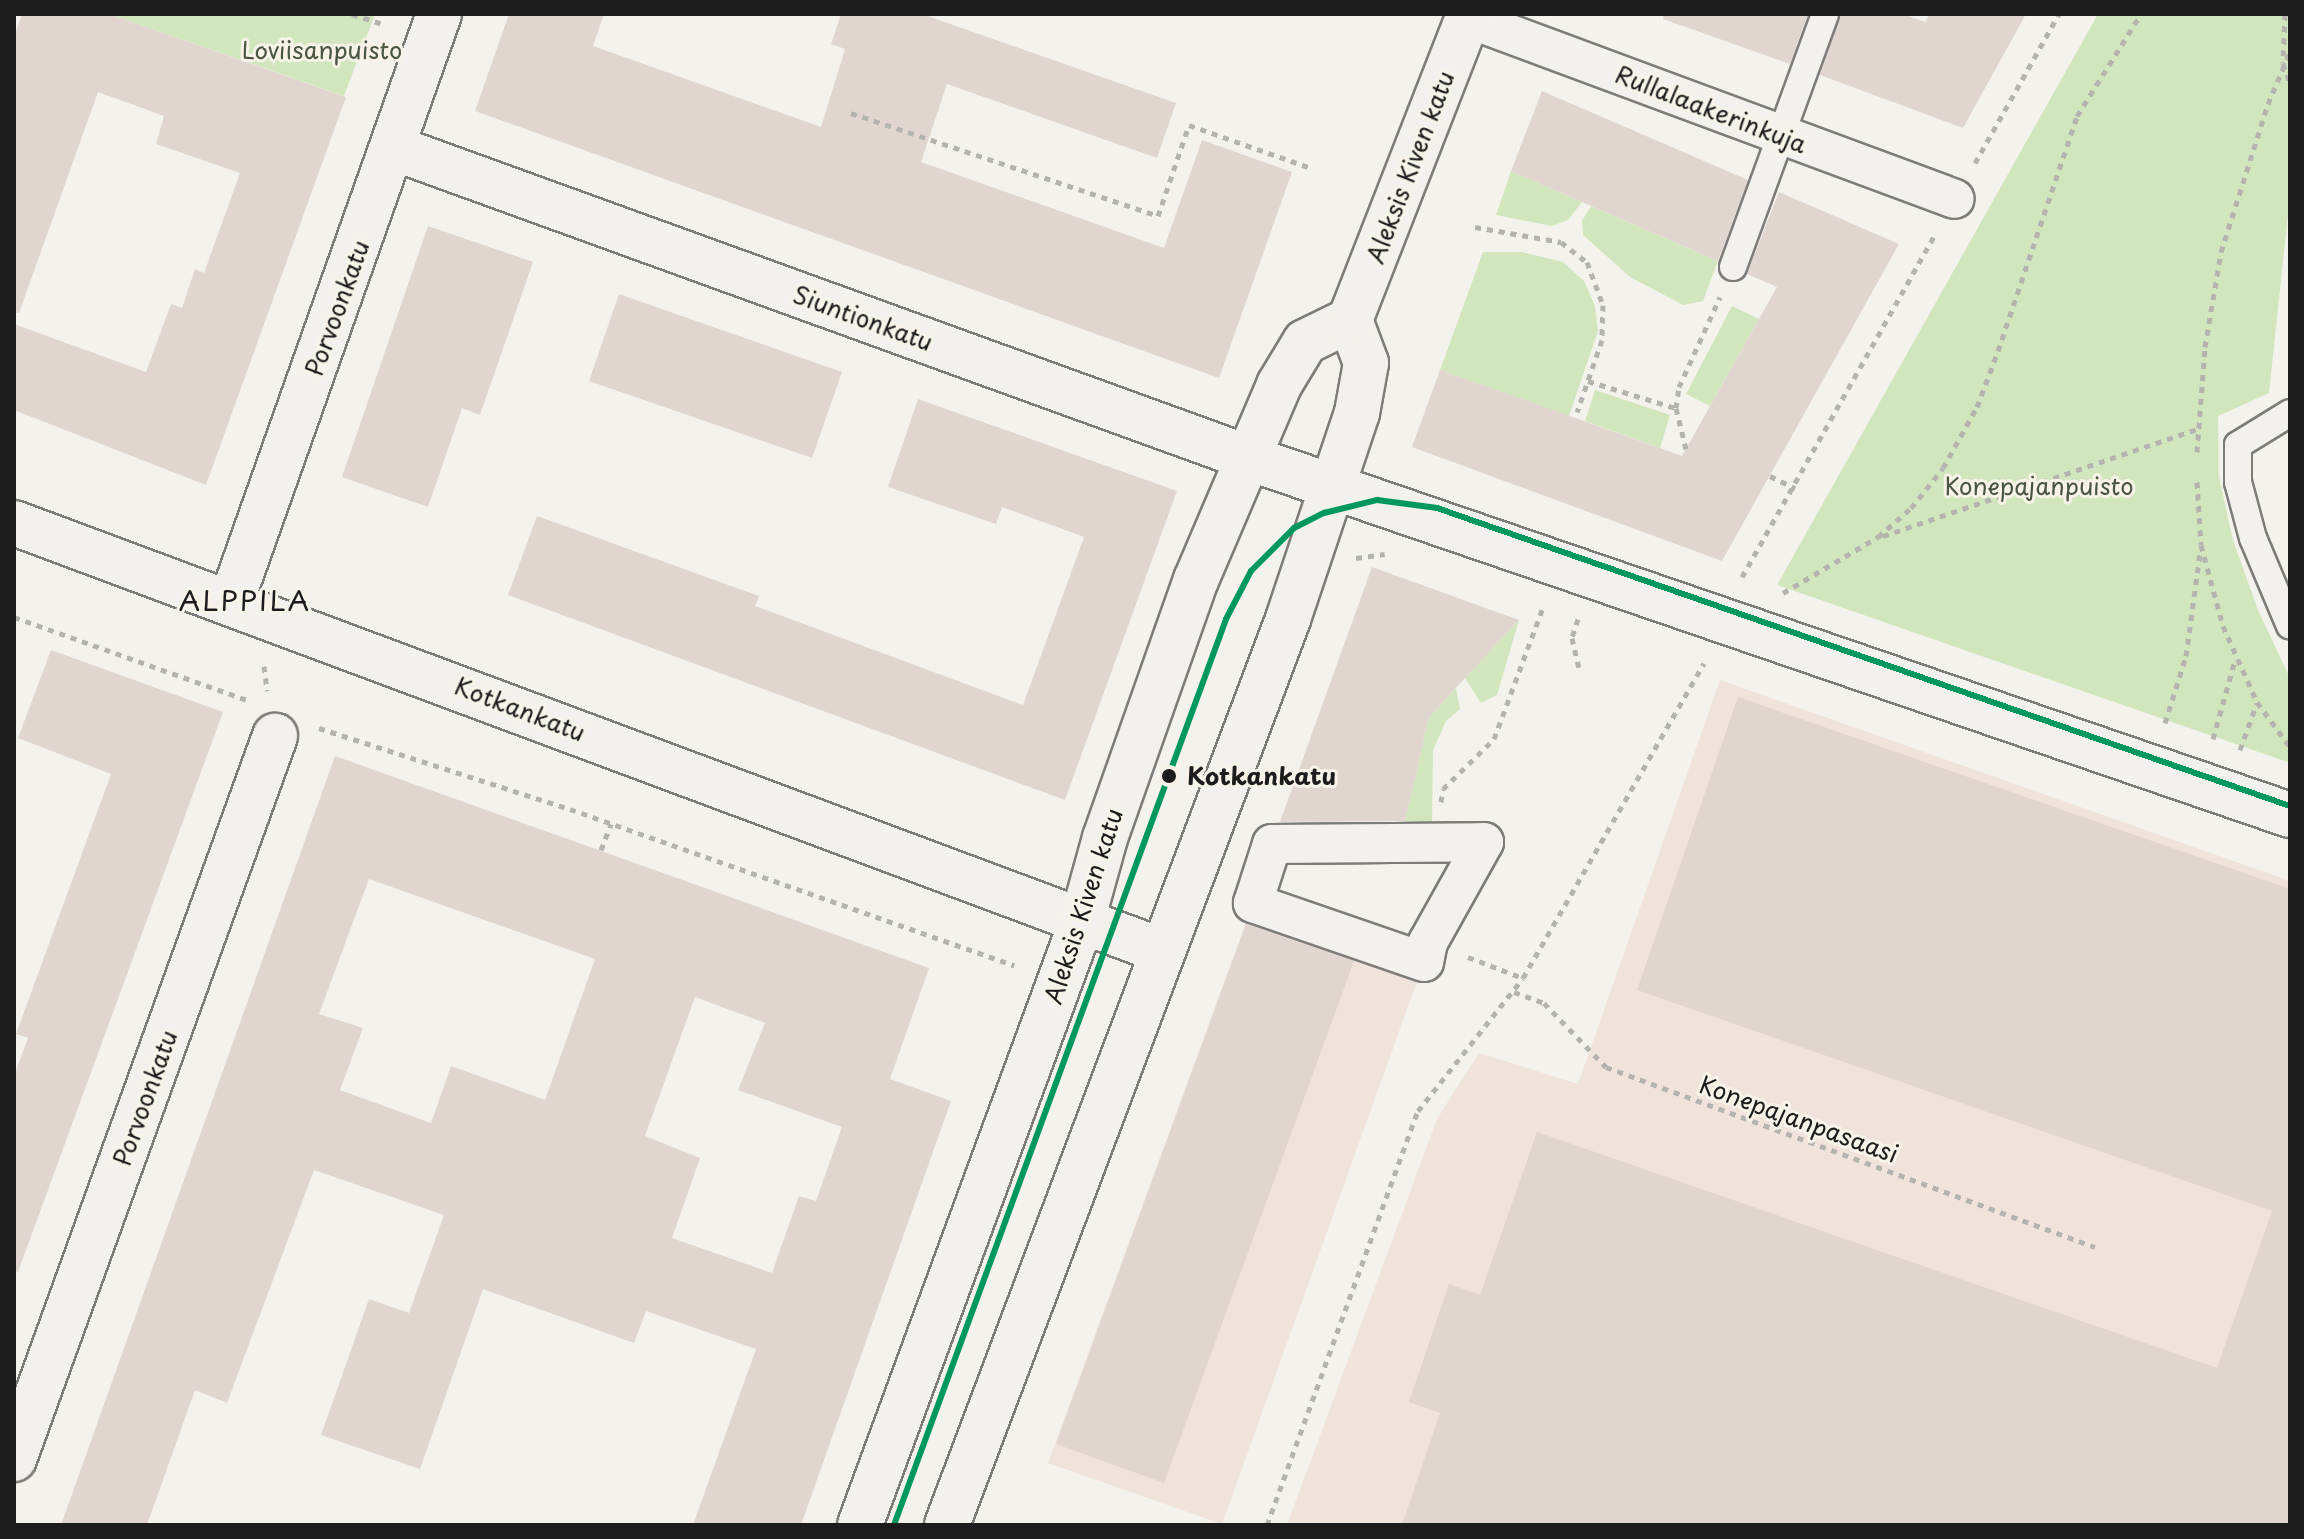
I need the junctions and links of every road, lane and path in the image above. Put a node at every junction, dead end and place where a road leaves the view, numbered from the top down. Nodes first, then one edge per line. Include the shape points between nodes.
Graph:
1 (352, 14) edge
2 (439, 14) edge
3 (1825, 14) edge
4 (2059, 14) edge
5 (2141, 14) edge
6 (2285, 14) edge
7 (1468, 16) edge
8 (386, 26) dead end
9 (2290, 83) edge
10 (851, 113) dead end
11 (1782, 135) junction
12 (394, 148) junction
13 (1308, 167) dead end
14 (1955, 199) junction
15 (1475, 227) dead end
16 (1733, 267) joint
17 (1350, 320) junction
18 (1588, 381) junction
19 (1676, 408) junction
20 (1577, 412) dead end
21 (2290, 413) edge
22 (2197, 429) dead end
23 (1686, 449) dead end
24 (1249, 458) junction
25 (1770, 476) dead end
26 (1333, 486) junction
27 (1795, 488) junction
28 (14, 523) edge
29 (1878, 537) junction
30 (2201, 545) dead end
31 (1546, 598) dead end
32 (1776, 598) dead end
33 (231, 602) junction
34 (1581, 611) dead end
35 (14, 617) edge
36 (1723, 620) junction
37 (2290, 626) edge
38 (2236, 659) dead end
39 (1580, 672) dead end
40 (2257, 702) dead end
41 (281, 721) junction
42 (2162, 731) dead end
43 (2211, 747) dead end
44 (2238, 757) dead end
45 (1441, 801) dead end
46 (2290, 815) edge
47 (611, 824) junction
48 (1400, 843) joint
49 (601, 850) dead end
50 (1082, 921) junction
51 (1160, 950) junction
52 (1014, 965) dead end
53 (1513, 992) junction
54 (2095, 1247) dead end
55 (14, 1459) edge
56 (860, 1525) edge
57 (947, 1525) edge
58 (1267, 1525) edge

1 - 8 path
2 - 12 street, Porvoonkatu
3 - 11 lane
4 - 14 path
5 - 29 path via 2077,116 1977,407 1943,468 1911,508
6 - 9 path via 2283,63
7 - 11 street, Rullalaakerinkuja
7 - 17 street, Aleksis Kiven katu
10 - 13 path via 1158,216 1189,125
11 - 14 street, Rullalaakerinkuja
11 - 16 lane
12 - 24 street, Siuntionkatu
12 - 33 street, Porvoonkatu
14 - 27 path
15 - 18 path via 1561,242 1587,262 1603,305 1602,340
16 - 19 path via 1679,387
17 - 24 street, Aleksis Kiven katu via 1305,342 1279,385
17 - 26 street via 1366,363 1357,413
18 - 19 path
18 - 20 path
19 - 23 path
21 - 37 lane via 2238,445 2238,482 2253,538
22 - 29 path
24 - 26 street, Siuntionkatu
24 - 50 street, Aleksis Kiven katu via 1196,580 1105,838
25 - 27 path
26 - 36 street, Siuntionkatu
26 - 51 street via 1196,874
27 - 36 path via 1737,585
28 - 33 street, Kotkankatu
29 - 32 path
30 - 42 path via 2186,656
31 - 45 path via 1494,739 1443,789
33 - 50 street, Kotkankatu
34 - 39 path via 1572,638
35 - 41 path
36 - 46 street, Siuntionkatu
36 - 53 path via 1694,682
38 - 43 path
40 - 44 path
41 - 47 path
41 - 55 street, Porvoonkatu
47 - 49 path
47 - 52 path
48 - 48 street via 1484,842 1428,942 1424,962 1253,903 1272,844
50 - 51 street, Kotkankatu
50 - 56 street, Aleksis Kiven katu
51 - 57 street
53 - 54 path, Konepajanpasaasi via 1544,1003 1606,1067
53 - 58 path via 1418,1111

